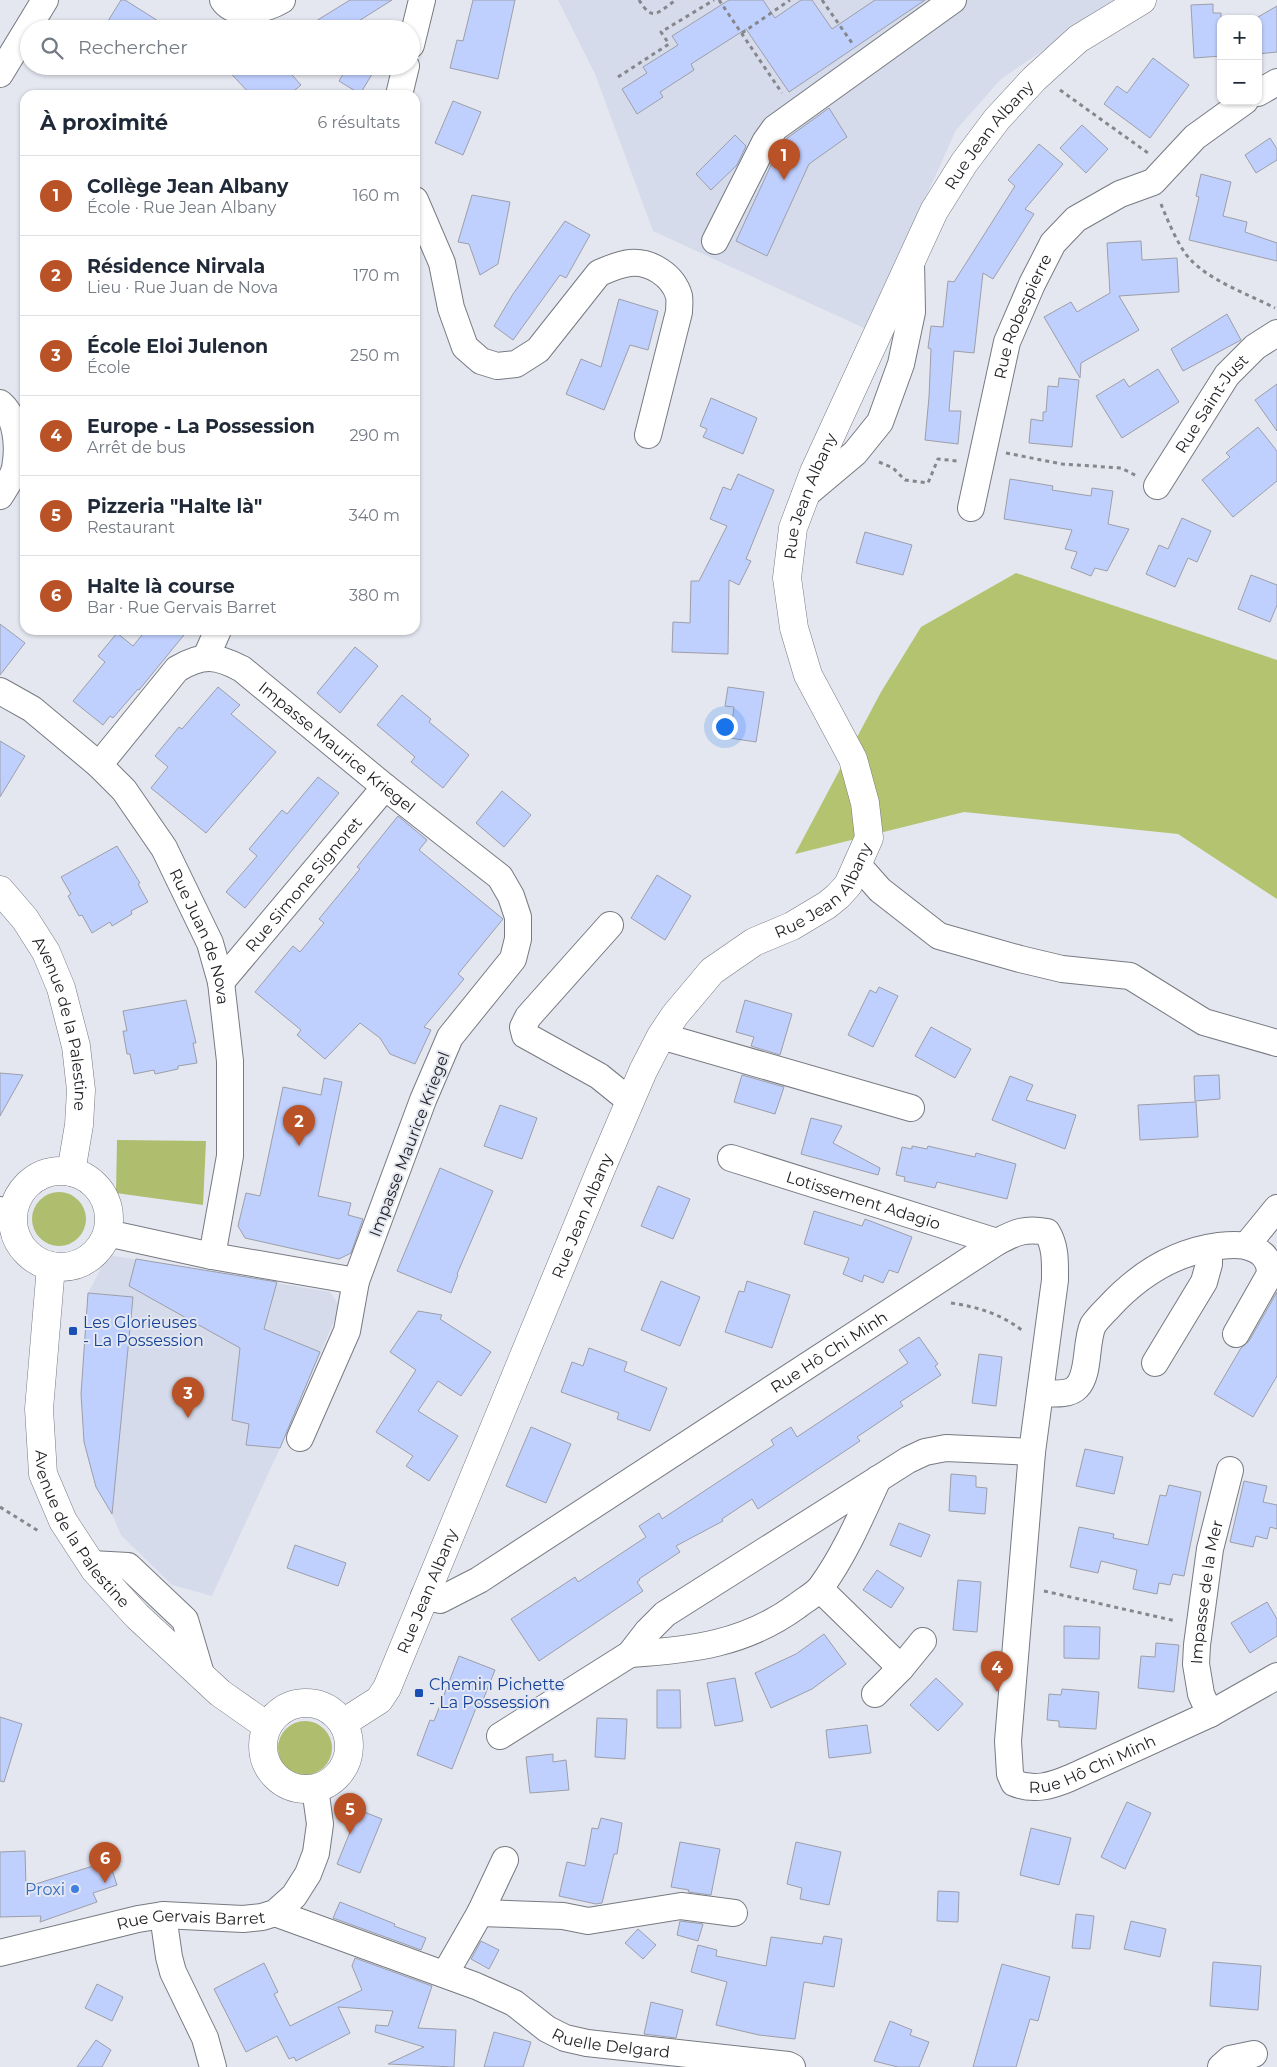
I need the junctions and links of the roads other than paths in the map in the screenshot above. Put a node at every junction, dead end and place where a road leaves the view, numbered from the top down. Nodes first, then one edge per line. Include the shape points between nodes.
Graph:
1 (45, 0) edge
2 (223, 0) edge
3 (282, 0) edge
4 (422, 0) edge
5 (953, 0) edge
6 (1142, 0) edge
7 (33, 20) edge
8 (417, 20) edge
9 (20, 41) edge
10 (0, 74) edge
11 (404, 75) edge
12 (1277, 82) edge
13 (400, 90) edge
14 (1262, 91) edge
15 (1239, 105) edge
16 (420, 212) edge
17 (715, 241) dead end
18 (911, 262) junction
19 (1277, 333) edge
20 (0, 403) edge
21 (648, 436) dead end
22 (1158, 486) dead end
23 (805, 495) junction
24 (0, 496) edge
25 (971, 508) dead end
26 (216, 635) edge
27 (206, 657) junction
28 (0, 691) edge
29 (99, 766) junction
30 (385, 787) junction
31 (857, 864) junction
32 (0, 890) edge
33 (610, 924) dead end
34 (221, 982) junction
35 (661, 1036) junction
36 (1277, 1043) edge
37 (630, 1101) junction
38 (911, 1108) dead end
39 (731, 1158) dead end
40 (71, 1172) junction
41 (1277, 1208) edge
42 (6, 1211) edge
43 (107, 1233) junction
44 (996, 1242) junction
45 (1246, 1246) junction
46 (1209, 1248) junction
47 (212, 1256) junction
48 (51, 1266) junction
49 (356, 1281) junction
50 (1236, 1334) dead end
51 (1155, 1363) dead end
52 (1040, 1392) junction
53 (300, 1438) dead end
54 (1032, 1452) junction
55 (1230, 1470) dead end
56 (878, 1479) junction
57 (820, 1589) junction
58 (424, 1596) junction
59 (923, 1640) dead end
60 (630, 1654) junction
61 (901, 1668) junction
62 (1277, 1676) edge
63 (875, 1694) dead end
64 (1210, 1714) junction
65 (343, 1723) junction
66 (267, 1726) junction
67 (500, 1736) dead end
68 (315, 1788) junction
69 (505, 1860) dead end
70 (275, 1913) junction
71 (480, 1913) junction
72 (734, 1913) dead end
73 (163, 1915) junction
74 (0, 1953) edge
75 (445, 1974) junction
76 (1254, 2054) dead end
77 (213, 2067) edge
78 (792, 2067) edge
79 (1221, 2067) edge

1 - 7 street
2 - 3 street via 248,12
4 - 8 street
5 - 17 street via 775,128
6 - 18 main road, Rue Jean Albany via 1078,39 997,118 934,211
9 - 10 street
11 - 13 street
12 - 14 street
15 - 25 street, Rue Robespierre via 1194,136 1160,174 1076,219 1053,244 1007,342
16 - 21 street via 442,263 465,347 481,361 497,366 516,364 538,350 600,273 614,266 630,263 654,266 672,282 679,296 679,312
18 - 23 main road, Rue Jean Albany
18 - 23 street via 912,312 902,364 880,422 855,453
19 - 22 street, Rue Saint-Just via 1255,347 1227,375
20 - 24 street via 7,409 17,438 14,470
23 - 31 main road, Rue Jean Albany via 793,528 787,578 794,628 808,675 852,759 865,803 869,838
26 - 27 street
27 - 29 street via 177,669
27 - 30 street, Impasse Maurice Kriegel via 227,660 242,669
28 - 29 street, Rue Juan de Nova via 32,709
29 - 34 street, Rue Juan de Nova via 124,790 164,848 210,943
30 - 34 street, Rue Simone Signoret
30 - 49 street, Impasse Maurice Kriegel via 500,877 518,917 518,939 513,959 450,1037 423,1100
31 - 35 main road, Rue Jean Albany via 848,885 827,905 792,926 754,942 712,971
31 - 36 street via 880,890 939,936 1062,969 1130,976 1204,1022
32 - 40 main road, Avenue de la Palestine via 25,919 46,952 61,988 76,1046 81,1090
33 - 37 street via 528,1017 524,1027 525,1035 599,1076
34 - 47 street, Rue Juan de Nova via 230,1061 230,1156
35 - 37 main road, Rue Jean Albany
35 - 38 street
37 - 58 main road, Rue Jean Albany
39 - 44 street, Lotissement Adagio
40 - 42 main road via 40,1175 27,1184
40 - 43 main road via 98,1188 106,1202 109,1217
41 - 45 street
42 - 48 main road via 26,1252
43 - 47 street
43 - 48 main road via 91,1256 79,1263
44 - 52 street, Rue Hô Chi Minh via 1032,1229 1047,1232 1053,1241 1055,1280
44 - 58 street, Rue Hô Chi Minh via 479,1580 440,1600
45 - 46 street
45 - 50 street via 1264,1255 1270,1263 1270,1274
46 - 51 street via 1204,1282
46 - 52 street via 1165,1263 1122,1292 1094,1324 1089,1335 1083,1375 1076,1388 1068,1392
47 - 49 street
48 - 66 main road, Avenue de la Palestine via 39,1409 43,1474 63,1520 91,1564 137,1616 236,1705
49 - 53 street, Impasse Maurice Kriegel via 348,1331
52 - 54 street, Rue Hô Chi Minh
54 - 56 street via 946,1448 925,1452
54 - 64 street, Rue Hô Chi Minh via 1008,1740 1010,1774 1014,1784 1036,1788 1053,1785
55 - 64 street, Impasse de la Mer via 1210,1548 1196,1664 1201,1694
56 - 57 street via 851,1539
56 - 60 street via 665,1614
57 - 60 street via 756,1631 716,1644
57 - 61 street
58 - 65 main road, Rue Jean Albany via 387,1688 379,1700
59 - 61 street
60 - 67 street
61 - 63 street
62 - 64 street, Rue Hô Chi Minh
65 - 66 main road via 324,1706 304,1703 286,1707
65 - 68 main road via 350,1749 346,1763 328,1783
66 - 68 main road via 262,1739 263,1753 276,1778 301,1789
68 - 70 street, Rue Gervais Barret via 320,1824 316,1853 294,1896
69 - 71 street
70 - 73 street, Rue Gervais Barret via 243,1919
70 - 75 street, Ruelle Delgard
71 - 72 street via 563,1916 588,1921 681,1906
71 - 75 street
73 - 74 street, Rue Gervais Barret
73 - 77 street via 168,1957 204,2038
75 - 78 street, Ruelle Delgard via 514,2004 564,2038
76 - 79 street via 1230,2059

